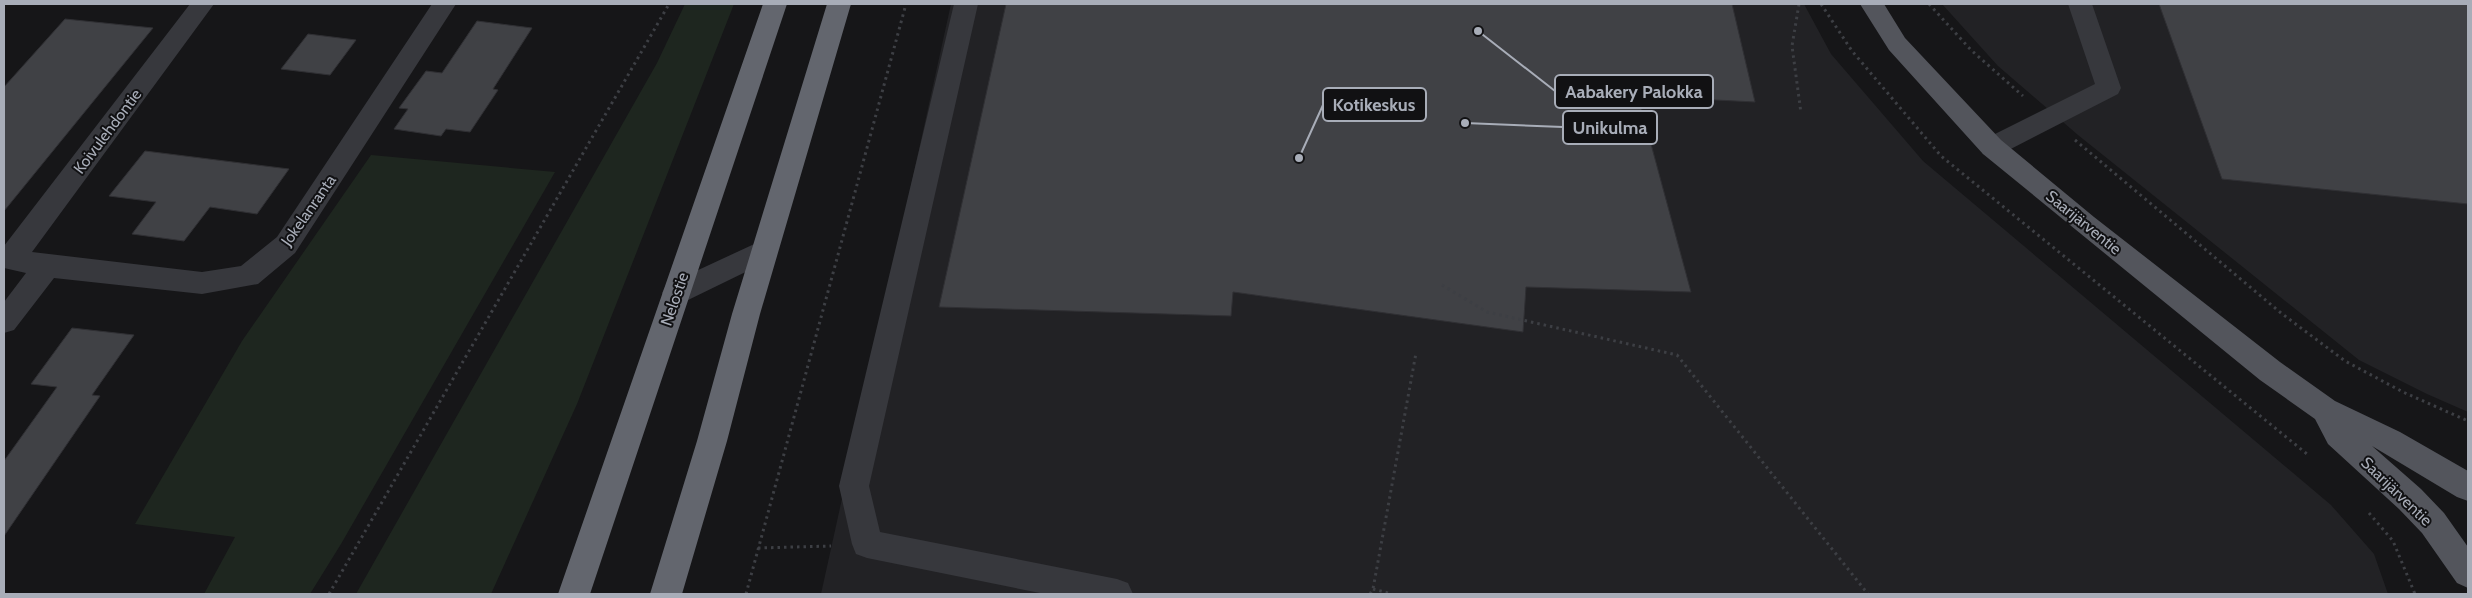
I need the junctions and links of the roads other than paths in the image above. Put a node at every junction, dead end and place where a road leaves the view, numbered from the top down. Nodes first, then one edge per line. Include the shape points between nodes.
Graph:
1 (202, 4) edge
2 (444, 4) edge
3 (775, 4) edge
4 (839, 4) edge
5 (966, 4) edge
6 (1872, 4) edge
7 (2080, 4) edge
8 (1992, 147) junction
9 (765, 250) junction
10 (8, 257) edge
11 (46, 266) junction
12 (676, 293) junction
13 (4, 322) edge
14 (2325, 410) junction
15 (2468, 487) edge
16 (2468, 573) edge
17 (574, 594) edge
18 (666, 594) edge
19 (1117, 594) edge

1 - 10 street, Koivulehdontie
2 - 11 street, Jokelanranta via 286,246 248,276 202,283
3 - 12 highway, Nelostie
4 - 9 highway
5 - 19 street via 854,486 867,544
6 - 8 main road, Saarijärventie via 1897,44
7 - 8 street via 2109,88
8 - 14 main road, Saarijärventie via 2262,364
9 - 12 street
9 - 18 highway
10 - 11 street, Jokelanranta
11 - 13 street
12 - 17 highway, Nelostie
14 - 15 main road, Saarijärventie via 2390,441
14 - 16 main road, Saarijärventie via 2338,435 2422,511

